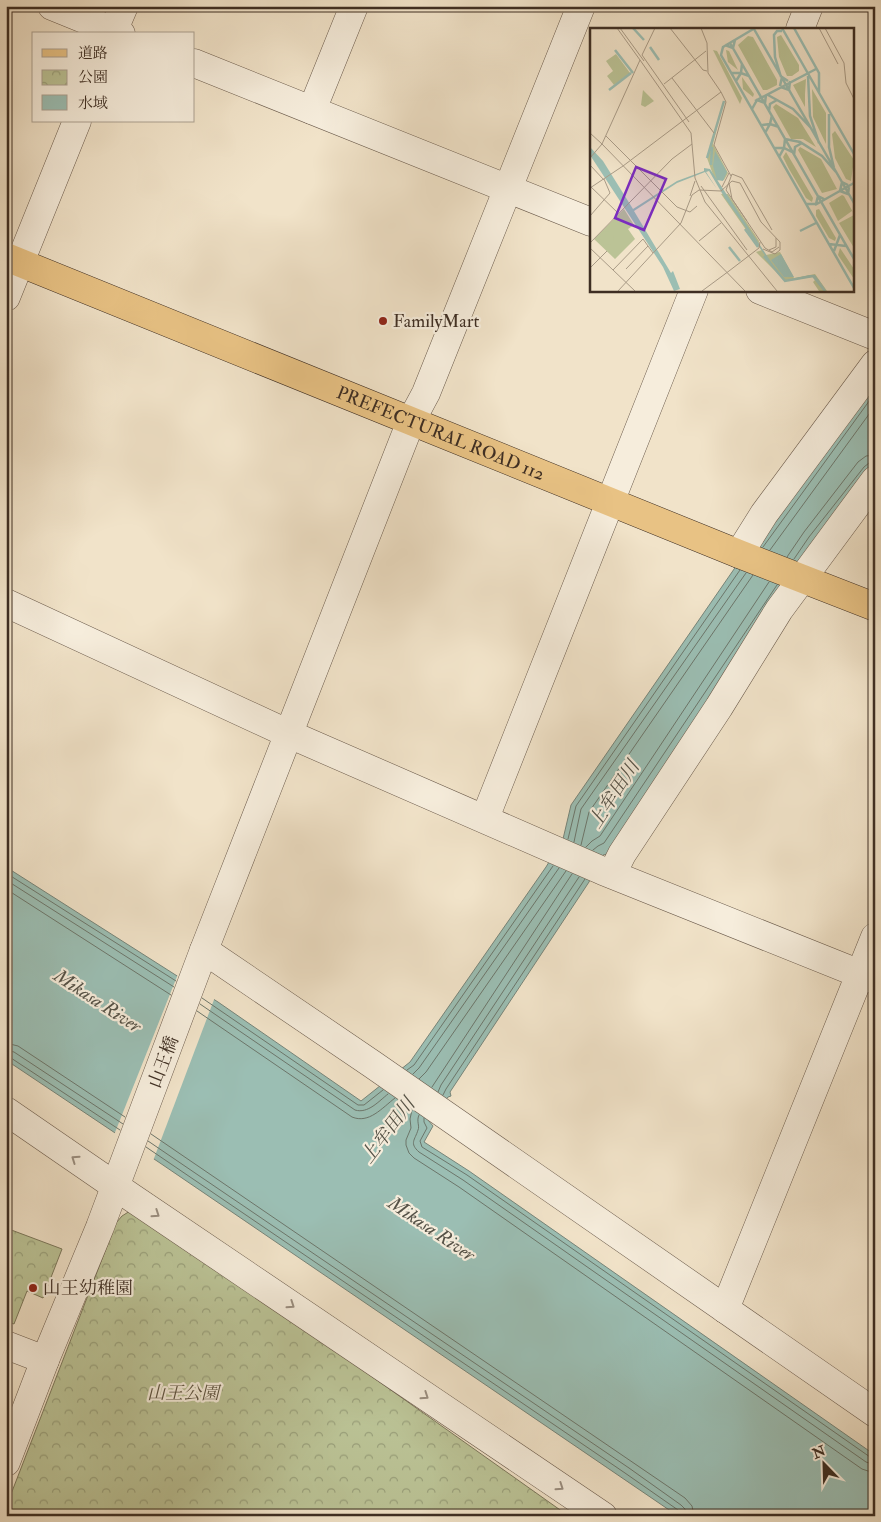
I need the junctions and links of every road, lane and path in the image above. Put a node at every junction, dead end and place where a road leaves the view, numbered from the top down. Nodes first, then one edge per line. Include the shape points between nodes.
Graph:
1 (52, 6) edge
2 (354, 6) edge
3 (581, 6) edge
4 (809, 6) edge
5 (118, 26) edge
6 (800, 28) edge
7 (195, 63) edge
8 (312, 110) junction
9 (77, 122) edge
10 (508, 189) junction
11 (590, 222) edge
12 (13, 260) edge
13 (694, 291) edge
14 (762, 291) edge
15 (6, 297) edge
16 (875, 336) edge
17 (875, 364) edge
18 (411, 421) junction
19 (875, 480) edge
20 (610, 501) junction
21 (746, 556) junction
22 (800, 578) junction
23 (6, 603) edge
24 (875, 607) edge
25 (289, 734) junction
26 (485, 818) junction
27 (608, 873) junction
28 (875, 937) edge
29 (202, 956) junction
30 (867, 977) edge
31 (6, 1111) edge
32 (116, 1187) junction
33 (725, 1309) junction
34 (6, 1345) edge
35 (45, 1360) junction
36 (875, 1413) edge
37 (6, 1462) edge
38 (603, 1516) edge

1 - 5 street
2 - 8 street
3 - 10 street, 山王橋
4 - 6 street
7 - 8 street
8 - 10 street
9 - 12 street
10 - 11 street
10 - 18 street, 山王橋 via 426,393
12 - 15 street
12 - 18 main road, PREFECTURAL ROAD 112
13 - 20 street
14 - 16 street
17 - 21 street via 764,514
18 - 20 main road, PREFECTURAL ROAD 112
18 - 25 street, 山王橋
19 - 22 street
20 - 21 main road, PREFECTURAL ROAD 112
20 - 26 street
21 - 22 main road, PREFECTURAL ROAD 112
22 - 24 main road, PREFECTURAL ROAD 112
22 - 27 street
23 - 25 street
25 - 26 street
25 - 29 street, 山王橋
26 - 27 street
27 - 30 street
28 - 30 street
29 - 32 street, 山王橋
29 - 33 street via 372,1064
30 - 33 street
32 -> 31 street
32 - 35 street, 山王橋
32 -> 38 street
33 - 36 street
34 - 35 street
35 - 37 street, 山王橋

